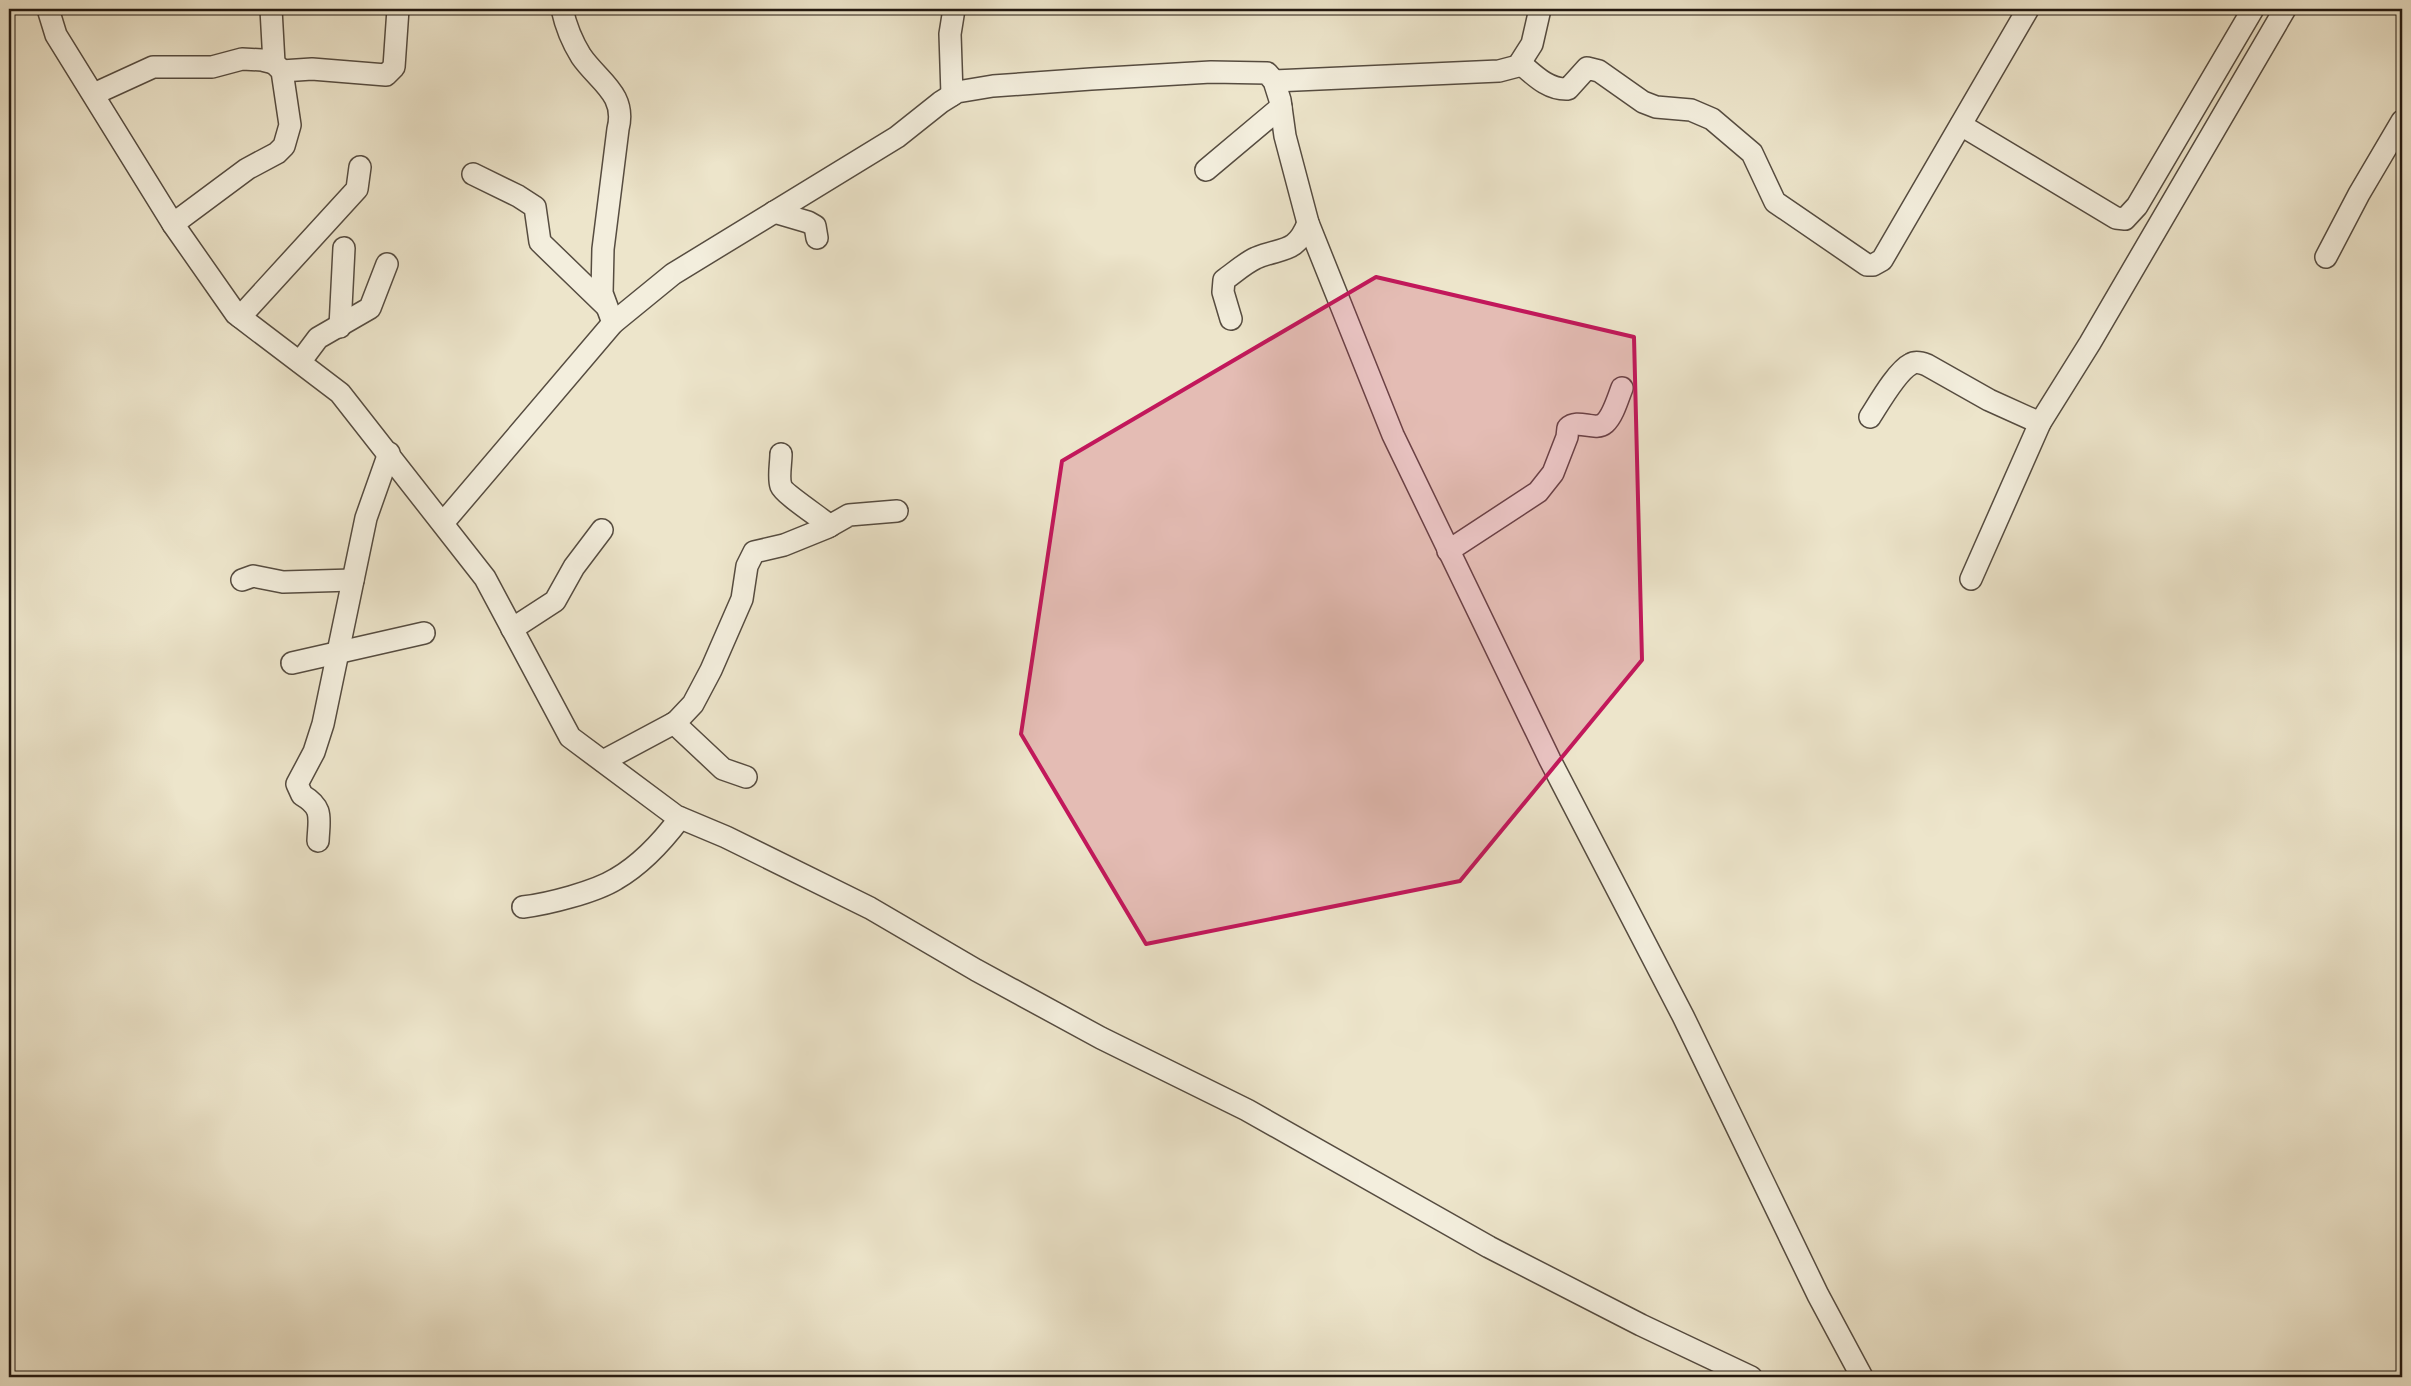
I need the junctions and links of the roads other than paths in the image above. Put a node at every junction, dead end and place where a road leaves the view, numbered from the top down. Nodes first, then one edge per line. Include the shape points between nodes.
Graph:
1 (48, 9) edge
2 (271, 9) edge
3 (398, 9) edge
4 (562, 9) edge
5 (954, 9) edge
6 (1540, 9) edge
7 (2028, 9) edge
8 (2253, 9) edge
9 (2285, 9) edge
10 (1520, 63) junction
11 (278, 67) junction
12 (1274, 81) junction
13 (94, 94) junction
14 (952, 95) junction
15 (1281, 107) junction
16 (2402, 121) edge
17 (1961, 124) junction
18 (360, 167) dead end
19 (1206, 170) dead end
20 (473, 174) dead end
21 (774, 212) junction
22 (1308, 223) junction
23 (173, 224) junction
24 (817, 238) dead end
25 (344, 248) dead end
26 (2326, 257) dead end
27 (387, 264) dead end
28 (609, 314) junction
29 (240, 317) junction
30 (1231, 319) dead end
31 (340, 327) junction
32 (300, 362) junction
33 (1622, 388) dead end
34 (1870, 417) dead end
35 (2040, 423) junction
36 (389, 454) junction
37 (781, 454) dead end
38 (897, 511) dead end
39 (443, 523) junction
40 (830, 526) junction
41 (602, 530) dead end
42 (1448, 551) junction
43 (1971, 578) dead end
44 (242, 580) dead end
45 (353, 580) junction
46 (512, 629) junction
47 (424, 633) dead end
48 (338, 653) junction
49 (292, 663) dead end
50 (674, 723) junction
51 (603, 761) junction
52 (746, 777) dead end
53 (680, 818) junction
54 (318, 841) dead end
55 (523, 907) dead end
56 (1751, 1377) edge
57 (1862, 1377) edge

1 - 13 street via 56,35
2 - 11 street
3 - 11 street via 394,67 386,75
4 - 28 street via 567,32 582,58 613,93 621,116 604,249 602,293
5 - 14 street via 950,34
6 - 10 street via 1532,44
7 - 17 street
8 - 17 street via 2137,206 2125,219 2116,218
9 - 35 street
10 - 12 street via 1499,71
10 - 17 street via 1546,84 1560,89 1568,89 1587,68 1591,68 1643,102 1656,107 1691,110 1712,118 1752,153 1774,202 1867,265 1882,260
11 - 13 street via 262,60 242,59 212,67 153,67
11 - 23 street via 290,125 284,146 246,169
12 - 14 street via 1267,73 1211,72 993,86
12 - 15 street
13 - 23 street
14 - 21 street via 897,137
15 - 19 street
15 - 22 street via 1285,136
16 - 26 street
18 - 29 street via 357,189
20 - 28 street via 535,207 540,242
21 - 24 street via 815,226
21 - 28 street
22 - 30 street via 1302,238 1289,248 1254,258 1224,280 1222,292
22 - 42 street via 1393,435
23 - 29 street
25 - 31 street
27 - 31 street via 374,304
28 - 39 street
29 - 32 street
31 - 32 street via 318,338
32 - 36 street via 340,393
33 - 42 street via 1607,422 1602,426 1575,425 1568,428 1553,473 1538,492
34 - 35 street via 1902,371 1917,362
35 - 43 street
36 - 39 street
36 - 45 street via 366,518
37 - 40 street via 781,486 790,497
38 - 40 street via 849,515
39 - 46 street via 485,578
40 - 50 street via 784,545 754,552 747,566 742,599 711,670 693,704
41 - 46 street via 574,567 555,601
42 - 57 street via 1550,760 1683,1016 1818,1295
44 - 45 street via 253,576 283,582
45 - 48 street
46 - 51 street via 570,737
47 - 48 street
48 - 49 street
48 - 54 street via 323,724 298,784 302,795 313,802 320,813
50 - 51 street
50 - 52 street via 723,769
51 - 53 street
53 - 55 street via 645,858 615,880 539,905
53 - 56 street via 870,908 1101,1038 1247,1110 1489,1248

